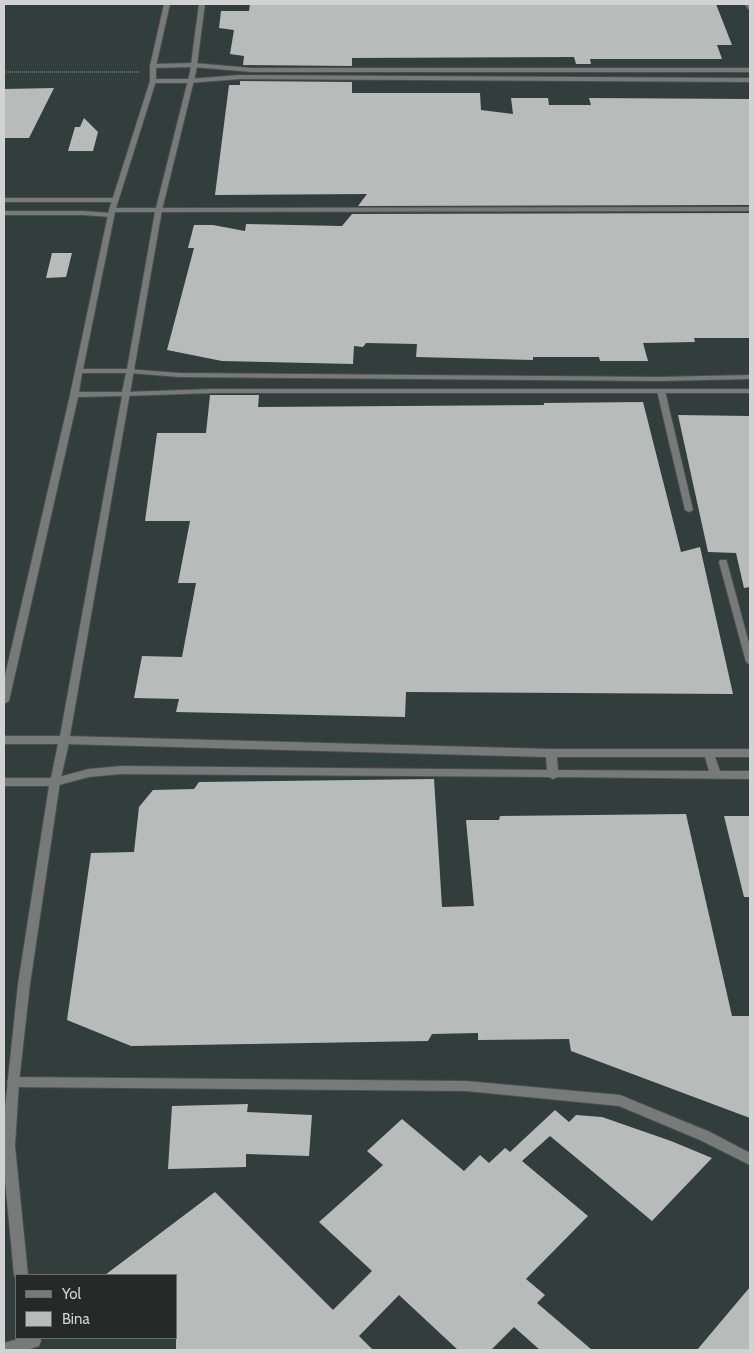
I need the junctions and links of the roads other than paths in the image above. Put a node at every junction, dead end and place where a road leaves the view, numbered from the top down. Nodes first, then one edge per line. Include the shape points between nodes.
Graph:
1 (167, 4) edge
2 (202, 4) edge
3 (748, 4) edge
4 (750, 8) edge
5 (193, 65) junction
6 (750, 70) edge
7 (153, 73) junction
8 (750, 80) edge
9 (190, 81) junction
10 (4, 200) edge
11 (115, 200) junction
12 (750, 209) edge
13 (159, 210) junction
14 (4, 213) edge
15 (112, 213) junction
16 (78, 371) junction
17 (130, 371) junction
18 (750, 378) edge
19 (660, 379) junction
20 (662, 390) junction
21 (750, 391) edge
22 (126, 394) junction
23 (74, 395) junction
24 (689, 510) dead end
25 (723, 562) dead end
26 (750, 662) edge
27 (4, 701) edge
28 (4, 740) edge
29 (64, 740) junction
30 (551, 753) junction
31 (710, 753) junction
32 (750, 753) edge
33 (552, 775) junction
34 (716, 775) junction
35 (750, 775) edge
36 (4, 782) edge
37 (55, 782) junction
38 (13, 1082) junction
39 (750, 1159) edge
40 (21, 1274) edge
41 (34, 1343) edge
42 (4, 1350) edge

1 - 7 street
2 - 5 street
3 - 4 street
5 - 6 street via 252,70
5 - 7 street
5 - 9 street
7 - 9 street
7 - 11 street
8 - 9 street via 240,77
9 - 13 street
10 - 11 lane
11 - 15 street
12 - 13 street
13 - 15 street
13 - 17 street
14 - 15 lane
15 - 16 street
16 - 17 street
16 - 23 street
17 - 19 street via 179,375
17 - 22 street
18 - 19 street
19 - 20 street
20 - 21 street
20 - 22 street via 212,390
20 - 24 lane
22 - 23 street
22 - 29 street
23 - 27 street
25 - 26 lane
28 - 29 street
29 - 30 street
29 - 37 street
30 - 31 street
30 - 33 street
31 - 32 street
31 - 34 street
33 - 34 street
33 - 37 street via 121,770 89,773
34 - 35 street
36 - 37 street
37 - 38 street via 24,984
38 - 39 street via 466,1086 611,1100 705,1136
38 - 40 street via 8,1146
41 - 42 street

